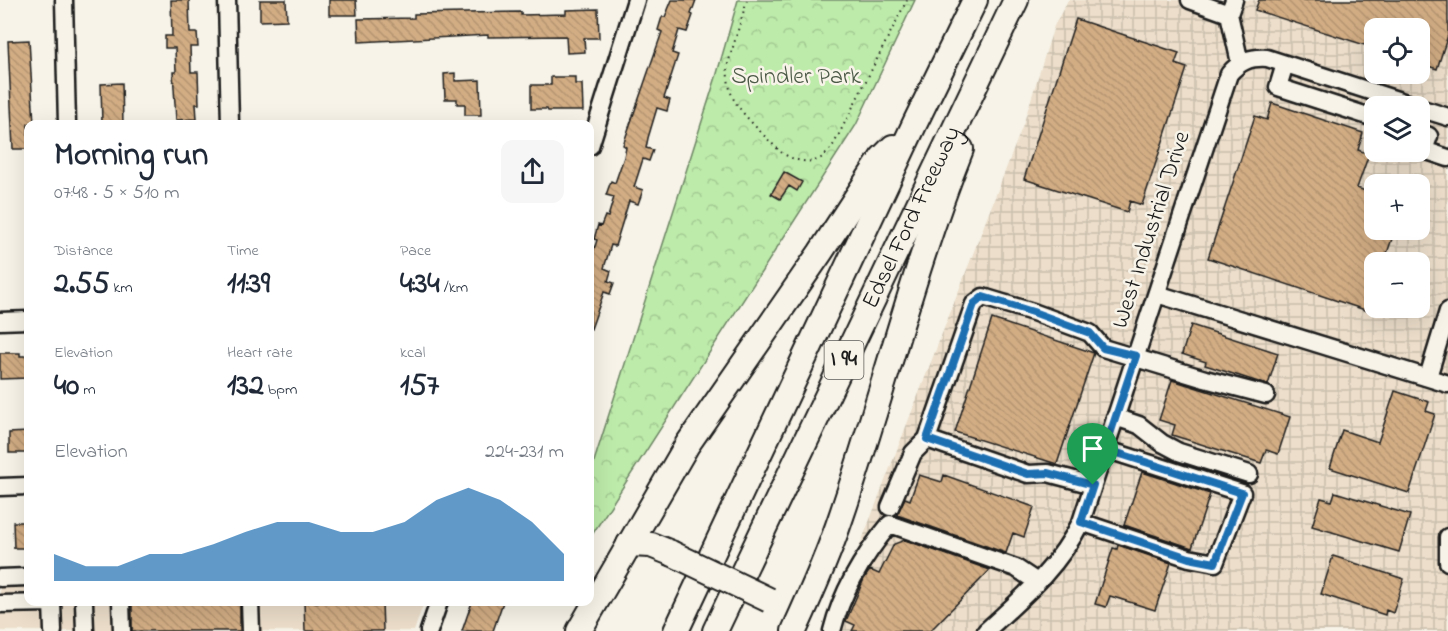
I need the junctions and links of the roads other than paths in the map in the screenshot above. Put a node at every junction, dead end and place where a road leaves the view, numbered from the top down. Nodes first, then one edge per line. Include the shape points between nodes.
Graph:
1 (64, 0) edge
2 (227, 0) edge
3 (636, 0) edge
4 (975, 0) edge
5 (1016, 0) edge
6 (1190, 0) edge
7 (1231, 7) edge
8 (1240, 63) junction
9 (1285, 64) junction
10 (974, 90) junction
11 (1382, 96) edge
12 (1430, 112) edge
13 (1364, 115) edge
14 (1448, 117) edge
15 (67, 120) edge
16 (230, 120) edge
17 (915, 123) junction
18 (594, 132) edge
19 (1430, 152) edge
20 (1448, 158) edge
21 (1157, 294) junction
22 (1448, 311) edge
23 (24, 320) edge
24 (0, 321) edge
25 (1136, 356) junction
26 (1428, 377) junction
27 (1448, 384) edge
28 (1266, 395) dead end
29 (1115, 417) junction
30 (927, 439) junction
31 (1105, 449) junction
32 (1249, 474) dead end
33 (1093, 485) junction
34 (24, 486) edge
35 (0, 487) edge
36 (890, 507) dead end
37 (1081, 522) junction
38 (1448, 537) edge
39 (629, 544) junction
40 (1448, 562) edge
41 (15, 578) edge
42 (1037, 582) junction
43 (8, 603) edge
44 (24, 603) edge
45 (594, 605) edge
46 (52, 606) edge
47 (84, 606) edge
48 (121, 606) edge
49 (250, 606) edge
50 (438, 606) edge
51 (593, 606) edge
52 (53, 631) edge
53 (85, 631) edge
54 (122, 631) edge
55 (251, 631) edge
56 (429, 631) edge
57 (579, 631) edge
58 (676, 631) edge
59 (715, 631) edge
60 (794, 631) edge
61 (832, 631) edge
62 (986, 631) edge

1 - 15 street
2 - 16 street
3 - 18 street
4 - 17 highway, Edsel Ford Freeway / I 94
5 - 10 highway, Edsel Ford Freeway / I 94
6 - 7 street
7 - 8 street
8 - 9 street via 1267,58
8 - 21 street, West Industrial Drive via 1226,82
9 - 11 street
9 - 13 street via 1278,87
10 - 59 highway, Edsel Ford Freeway / I 94
10 - 60 highway via 966,138 928,239 841,519
12 - 14 street
17 - 39 highway via 882,158 705,417
17 - 58 highway, Edsel Ford Freeway / I 94
19 - 20 street
21 - 25 street, West Industrial Drive
21 - 26 street
22 - 26 street
23 - 24 street
25 - 28 street
25 - 29 street, West Industrial Drive
25 - 30 street via 1103,348 1090,333 983,297 974,304
26 - 27 street
29 - 31 street, West Industrial Drive
29 - 32 street via 1139,425 1179,452
30 - 33 street via 1028,474 1048,473
30 - 36 street via 913,453
31 - 33 street, West Industrial Drive
31 - 37 street via 1242,493 1215,563
33 - 37 street, West Industrial Drive
34 - 35 street
37 - 42 street, West Industrial Drive via 1062,555
38 - 40 street
39 - 45 highway
39 - 60 highway, bridge via 651,545 769,600 783,612
41 - 43 street
42 - 61 street via 1016,567 890,524 853,578
42 - 62 street, West Industrial Drive
43 - 44 street
46 - 52 street
47 - 53 street
48 - 54 street
49 - 55 street
50 - 56 street
51 - 57 highway

